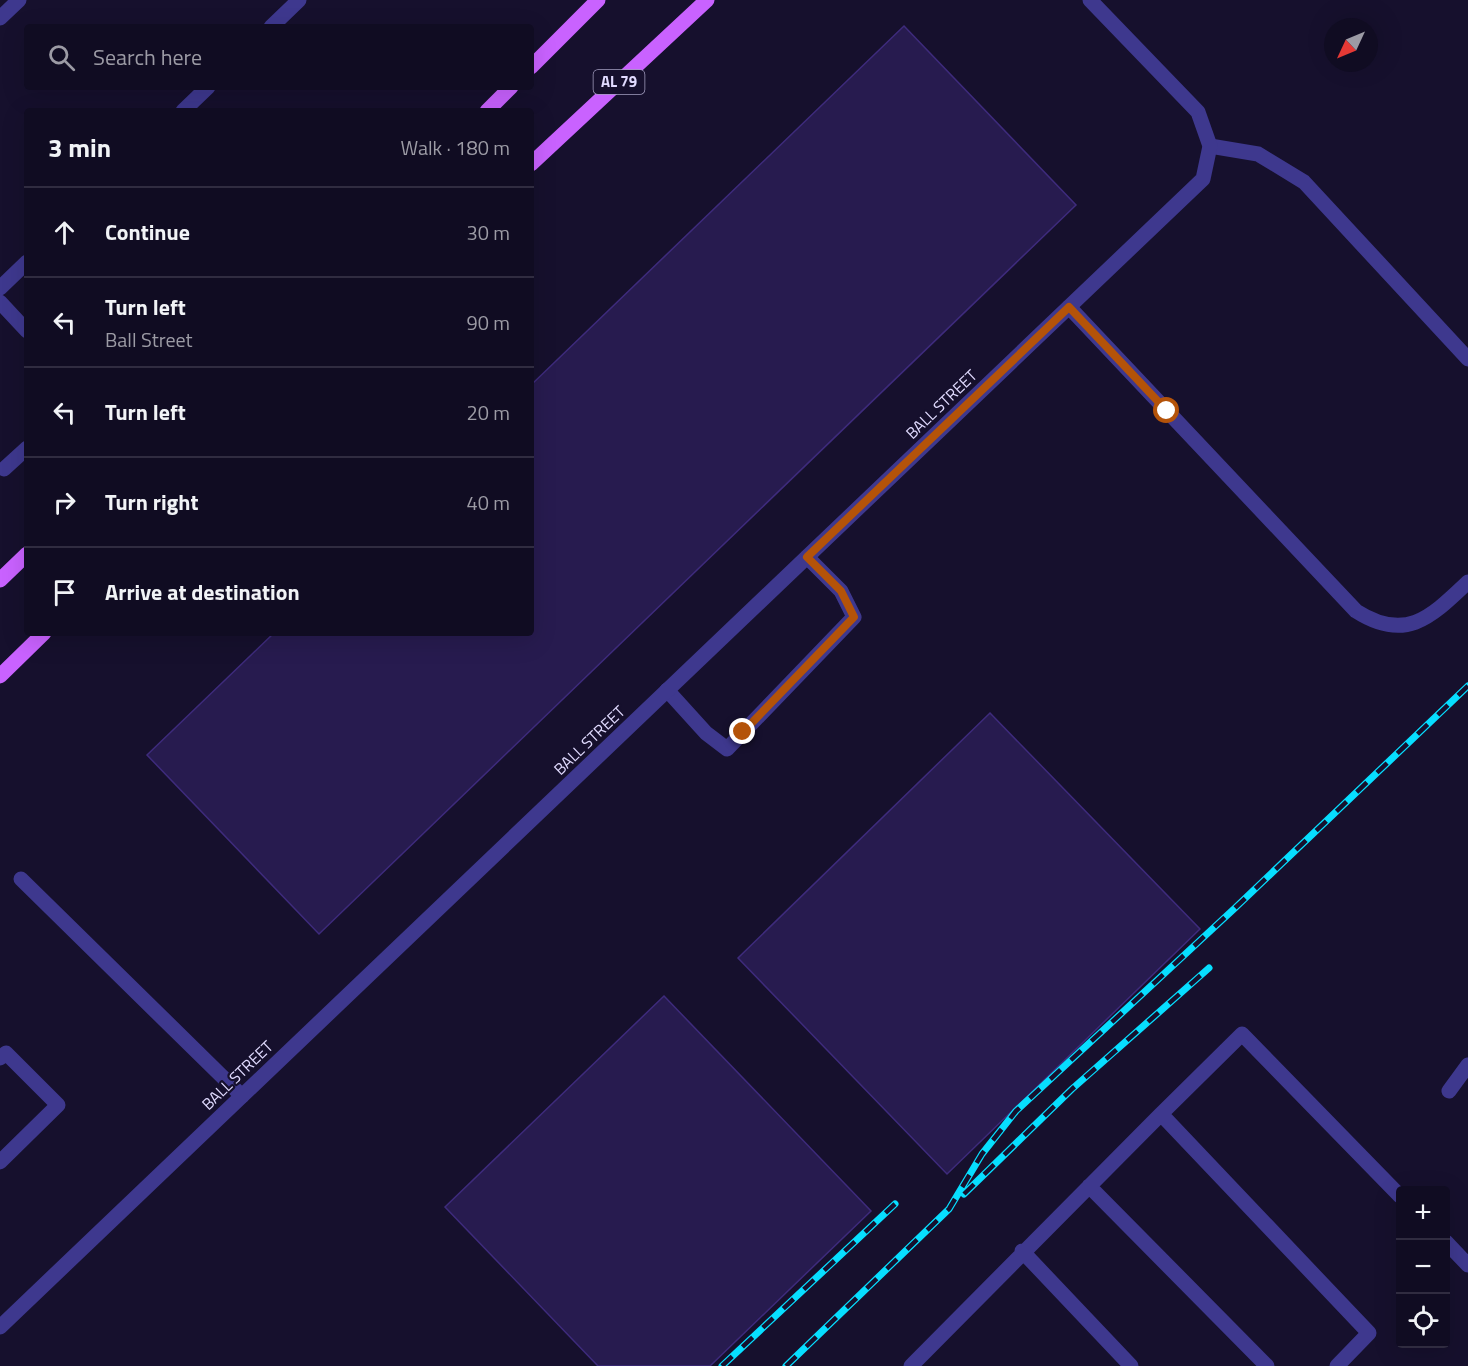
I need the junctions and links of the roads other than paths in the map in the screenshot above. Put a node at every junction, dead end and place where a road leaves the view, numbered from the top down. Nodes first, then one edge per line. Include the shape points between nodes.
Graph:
1 (19, 0) edge
2 (298, 0) edge
3 (598, 0) edge
4 (707, 0) edge
5 (1090, 0) edge
6 (0, 18) edge
7 (274, 24) edge
8 (534, 64) edge
9 (205, 90) edge
10 (508, 90) edge
11 (186, 108) edge
12 (490, 108) edge
13 (1210, 146) junction
14 (534, 161) edge
15 (24, 265) edge
16 (0, 288) edge
17 (0, 302) edge
18 (1069, 307) junction
19 (24, 328) edge
20 (1468, 359) edge
21 (24, 451) edge
22 (4, 469) dead end
23 (24, 557) edge
24 (807, 557) junction
25 (0, 580) edge
26 (1468, 582) edge
27 (41, 636) edge
28 (0, 676) edge
29 (667, 690) junction
30 (21, 879) dead end
31 (0, 1058) edge
32 (1468, 1065) edge
33 (1449, 1091) dead end
34 (242, 1096) junction
35 (1161, 1114) junction
36 (0, 1162) edge
37 (1089, 1186) junction
38 (1396, 1191) edge
39 (1450, 1246) edge
40 (1022, 1251) junction
41 (1468, 1265) edge
42 (0, 1327) edge
43 (911, 1366) edge
44 (1131, 1366) edge
45 (1267, 1366) edge
46 (1337, 1366) edge

1 - 6 street
2 - 7 street
3 - 8 main road
4 - 14 main road, AL 79
5 - 13 street via 1198,112
9 - 11 street
10 - 12 main road
13 - 18 street, BALL STREET via 1203,179
13 - 20 street via 1258,154 1304,182
15 - 16 street
17 - 19 street
18 - 24 street, BALL STREET
18 - 26 street via 1356,611 1393,628 1437,611
21 - 22 street
23 - 25 main road
24 - 29 street, BALL STREET
24 - 29 street via 841,591 854,617 728,749 706,733
27 - 28 main road
29 - 34 street, BALL STREET
30 - 34 street
31 - 36 street via 6,1053 58,1105
32 - 33 street
34 - 42 street, BALL STREET
35 - 37 street
35 - 38 street via 1242,1034
35 - 46 street via 1370,1333
37 - 40 street
37 - 45 street
39 - 41 street
40 - 43 street
40 - 44 street

